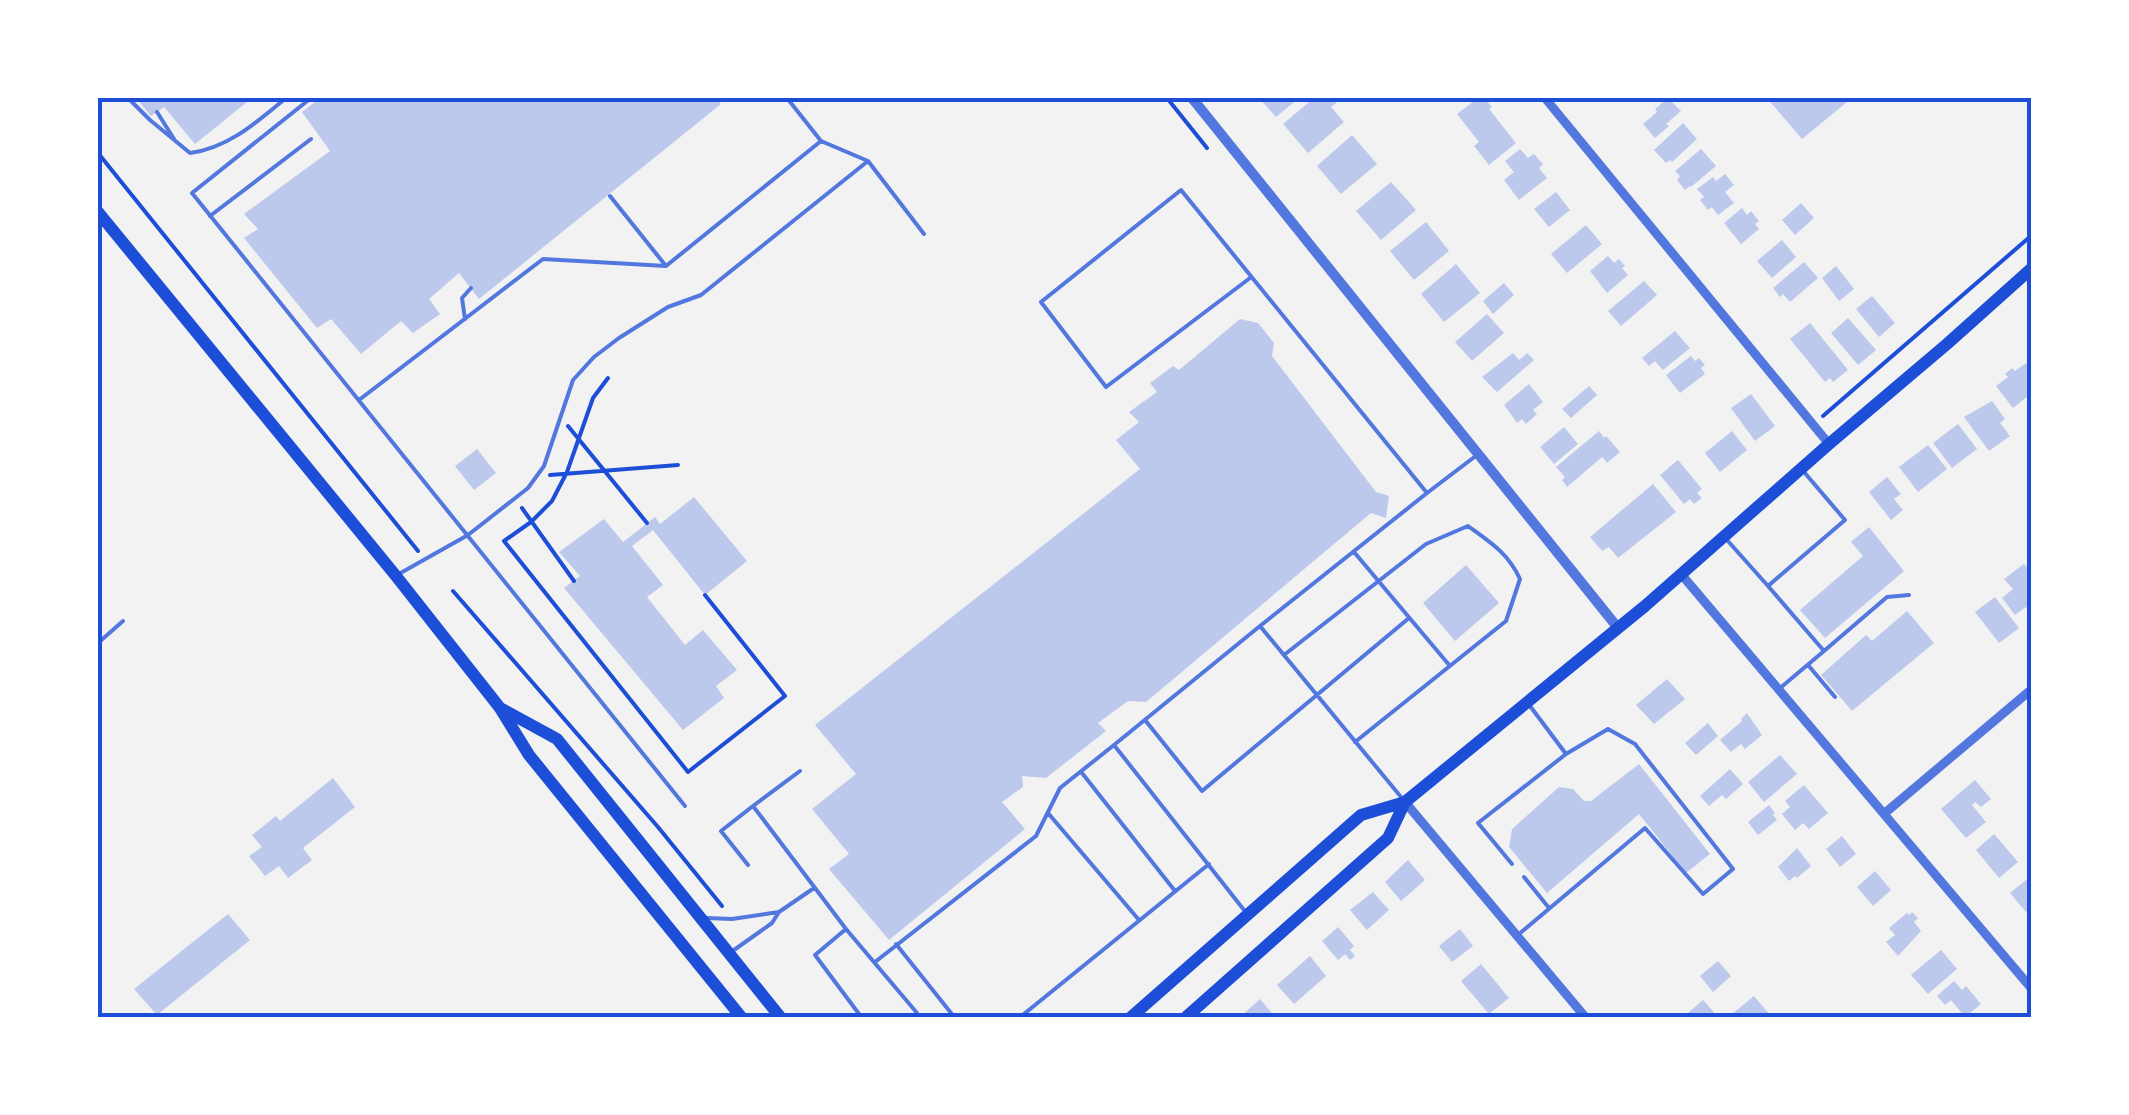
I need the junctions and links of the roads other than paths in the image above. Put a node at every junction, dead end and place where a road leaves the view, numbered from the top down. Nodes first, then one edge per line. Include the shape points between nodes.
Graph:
1 (128, 98) edge
2 (286, 98) edge
3 (310, 98) edge
4 (788, 98) edge
5 (1192, 98) edge
6 (1544, 98) edge
7 (156, 112) dead end
8 (311, 140) dead end
9 (821, 141) junction
10 (177, 143) junction
11 (868, 162) junction
12 (610, 196) dead end
13 (98, 212) edge
14 (210, 216) junction
15 (924, 234) dead end
16 (666, 266) junction
17 (2032, 268) edge
18 (1250, 278) junction
19 (470, 288) dead end
20 (465, 319) junction
21 (359, 400) junction
22 (1829, 444) junction
23 (1478, 454) junction
24 (1800, 469) junction
25 (1427, 493) junction
26 (468, 535) junction
27 (1724, 536) junction
28 (1354, 552) junction
29 (1681, 574) junction
30 (396, 576) junction
31 (1379, 581) junction
32 (1768, 586) junction
33 (1909, 595) dead end
34 (1409, 618) junction
35 (123, 622) dead end
36 (1260, 626) junction
37 (1618, 628) junction
38 (98, 644) edge
39 (1824, 651) junction
40 (1284, 655) junction
41 (1808, 665) junction
42 (1450, 666) junction
43 (1779, 689) junction
44 (2032, 689) edge
45 (1316, 695) junction
46 (1835, 697) dead end
47 (1527, 702) junction
48 (500, 708) junction
49 (1145, 720) junction
50 (1356, 742) junction
51 (1114, 745) junction
52 (1566, 754) junction
53 (800, 772) dead end
54 (1081, 772) junction
55 (1405, 802) junction
56 (686, 806) dead end
57 (754, 806) junction
58 (1048, 812) junction
59 (1885, 813) junction
60 (1208, 864) junction
61 (1512, 864) dead end
62 (748, 865) dead end
63 (1524, 877) dead end
64 (815, 887) junction
65 (1175, 892) junction
66 (1550, 908) junction
67 (779, 912) junction
68 (1247, 914) junction
69 (702, 917) junction
70 (1139, 920) junction
71 (846, 930) junction
72 (1517, 935) junction
73 (896, 944) junction
74 (728, 953) junction
75 (874, 962) junction
76 (2032, 989) edge
77 (742, 1018) edge
78 (781, 1018) edge
79 (862, 1018) edge
80 (917, 1018) edge
81 (955, 1018) edge
82 (1019, 1018) edge
83 (1130, 1018) edge
84 (1185, 1018) edge
85 (1586, 1018) edge

1 - 10 lane
2 - 10 lane via 211,150 190,152
3 - 14 lane via 192,193
4 - 9 lane
5 - 23 street
6 - 22 street
7 - 10 lane
8 - 14 lane
9 - 11 lane
9 - 16 lane
11 - 15 lane
11 - 26 lane via 702,295 668,307 594,358 573,380 544,466 528,488
12 - 16 lane
13 - 30 main road
14 - 21 lane
16 - 20 lane via 543,259
17 - 22 main road
18 - 18 lane via 1106,387 1040,302 1181,190
18 - 25 lane
19 - 20 lane via 462,298
20 - 21 lane
21 - 26 lane
22 - 24 main road
23 - 25 lane
23 - 37 street
24 - 27 main road
24 - 32 lane via 1845,520
25 - 28 lane
26 - 30 lane
26 - 56 lane
27 - 29 main road
27 - 32 lane
28 - 31 lane
28 - 36 lane
29 - 37 main road
29 - 43 street
30 - 48 main road
31 - 34 lane
31 - 40 lane
31 - 42 lane via 1426,544 1468,526 1511,560 1520,578 1506,621
32 - 39 lane
33 - 39 lane via 1887,597
34 - 42 lane
34 - 45 lane
35 - 38 lane
36 - 40 lane
36 - 49 lane
37 - 47 main road
39 - 41 lane
40 - 45 lane
41 - 43 lane
41 - 46 lane
42 - 50 lane
43 - 59 street
44 - 59 street
45 - 49 lane via 1202,791
45 - 50 lane
47 - 52 lane
47 - 55 main road
48 - 69 main road via 557,739
48 - 77 main road via 529,755
49 - 51 lane
50 - 55 lane
51 - 54 lane
51 - 60 lane
52 - 61 lane via 1478,823
52 - 66 lane via 1608,729 1634,744 1734,870 1703,894 1645,828
53 - 57 lane
54 - 58 lane via 1060,788
54 - 65 lane
55 - 68 main road via 1362,815
55 - 72 street
55 - 84 main road via 1388,838
57 - 62 lane via 721,831
57 - 64 lane
58 - 70 lane
58 - 73 lane via 1036,836
59 - 76 street
60 - 65 lane
60 - 68 lane
63 - 66 lane
64 - 67 lane
64 - 71 lane
65 - 70 lane
66 - 72 lane
67 - 69 lane
67 - 74 lane
68 - 83 main road
69 - 74 main road
70 - 82 lane
71 - 75 lane
71 - 79 lane via 815,955
72 - 85 street
73 - 75 lane
73 - 81 lane
74 - 78 main road
75 - 80 lane

